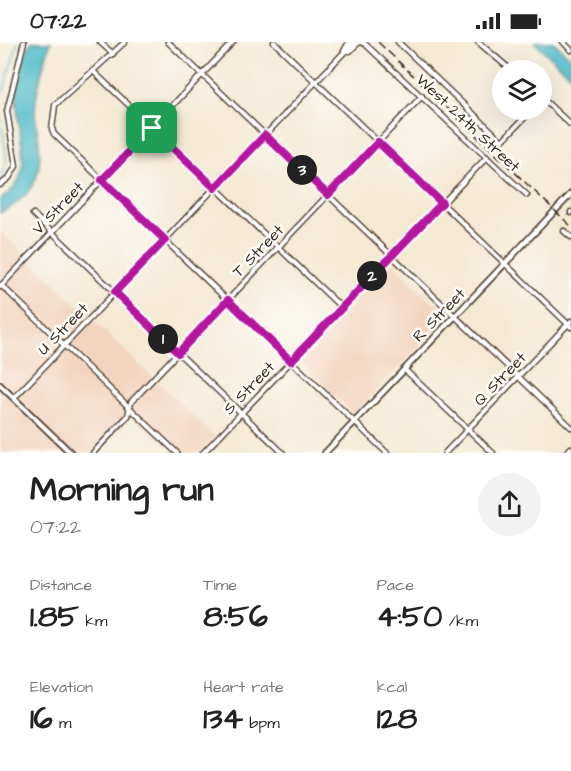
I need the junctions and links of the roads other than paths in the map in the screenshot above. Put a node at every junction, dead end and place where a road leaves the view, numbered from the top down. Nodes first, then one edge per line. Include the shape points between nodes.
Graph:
1 (24, 42) edge
2 (100, 42) edge
3 (125, 42) edge
4 (168, 42) edge
5 (233, 42) edge
6 (274, 42) edge
7 (349, 42) edge
8 (354, 42) edge
9 (398, 42) edge
10 (478, 42) edge
11 (563, 42) edge
12 (571, 50) edge
13 (344, 51) junction
14 (113, 54) junction
15 (499, 60) edge
16 (94, 72) junction
17 (202, 75) junction
18 (316, 82) junction
19 (422, 96) junction
20 (2, 100) dead end
21 (8, 102) junction
22 (552, 108) edge
23 (522, 120) edge
24 (571, 125) edge
25 (152, 128) junction
26 (265, 135) junction
27 (378, 142) junction
28 (487, 157) junction
29 (102, 180) junction
30 (0, 185) edge
31 (215, 188) junction
32 (571, 194) edge
33 (328, 195) junction
34 (527, 195) dead end
35 (442, 203) junction
36 (33, 214) dead end
37 (564, 231) dead end
38 (52, 232) junction
39 (571, 237) edge
40 (165, 240) junction
41 (278, 248) junction
42 (392, 256) junction
43 (505, 264) junction
44 (1, 286) edge
45 (115, 292) junction
46 (228, 300) junction
47 (342, 308) junction
48 (455, 316) junction
49 (570, 324) edge
50 (64, 346) junction
51 (178, 353) junction
52 (291, 361) junction
53 (404, 369) junction
54 (519, 376) junction
55 (0, 385) edge
56 (14, 398) junction
57 (130, 409) junction
58 (241, 414) junction
59 (355, 422) junction
60 (571, 427) edge
61 (468, 429) junction
62 (571, 448) edge
63 (71, 453) edge
64 (93, 453) edge
65 (177, 453) edge
66 (203, 453) edge
67 (283, 453) edge
68 (325, 453) edge
69 (387, 453) edge
70 (446, 453) edge
71 (493, 453) edge
72 (566, 453) edge

1 - 21 street
2 - 14 street
3 - 14 street
4 - 17 street
5 - 17 street, V Street
6 - 18 street
7 - 13 street
8 - 13 street, U Street
9 - 23 street via 502,141
10 - 15 street
11 - 12 street
13 - 18 street, U Street
13 - 19 street, West 24th Street via 364,43
14 - 16 street
16 - 25 street
16 - 29 street via 82,78 52,110 54,134
17 - 25 street, V Street
17 - 26 street
18 - 26 street, U Street
18 - 27 street
19 - 27 street, T Street
19 - 28 street, West 24th Street
20 - 21 street
21 - 30 street via 7,122 16,162 12,174
22 - 24 street
25 - 29 street, V Street
25 - 31 street
26 - 31 street, U Street
26 - 33 street
27 - 33 street, T Street
27 - 35 street
28 - 34 street, West 24th Street
28 - 35 street, S Street
29 - 38 street, V Street
29 - 40 street
31 - 40 street, U Street
31 - 41 street
32 - 43 street, R Street
33 - 41 street, T Street
33 - 42 street
35 - 42 street, S Street
35 - 43 street
36 - 38 street
37 - 39 street
38 - 44 street, V Street
38 - 45 street
40 - 45 street, U Street
40 - 46 street
41 - 46 street, T Street
41 - 47 street
42 - 47 street, S Street
42 - 48 street
43 - 48 street, R Street
43 - 49 street
44 - 50 street
45 - 50 street, U Street
45 - 51 street
46 - 51 street, T Street
46 - 52 street
47 - 52 street, S Street
48 - 53 street, R Street
48 - 54 street
49 - 54 street, Q Street
50 - 56 street, U Street
50 - 57 street
51 - 57 street, T Street via 131,402
51 - 58 street
52 - 58 street, S Street
52 - 59 street
53 - 59 street, R Street
53 - 61 street
54 - 60 street
54 - 61 street, Q Street
55 - 56 street
56 - 63 street
57 - 64 street, T Street
57 - 65 street
58 - 66 street, S Street
58 - 67 street
59 - 68 street, R Street
59 - 69 street
61 - 70 street, Q Street
61 - 71 street
62 - 72 street

